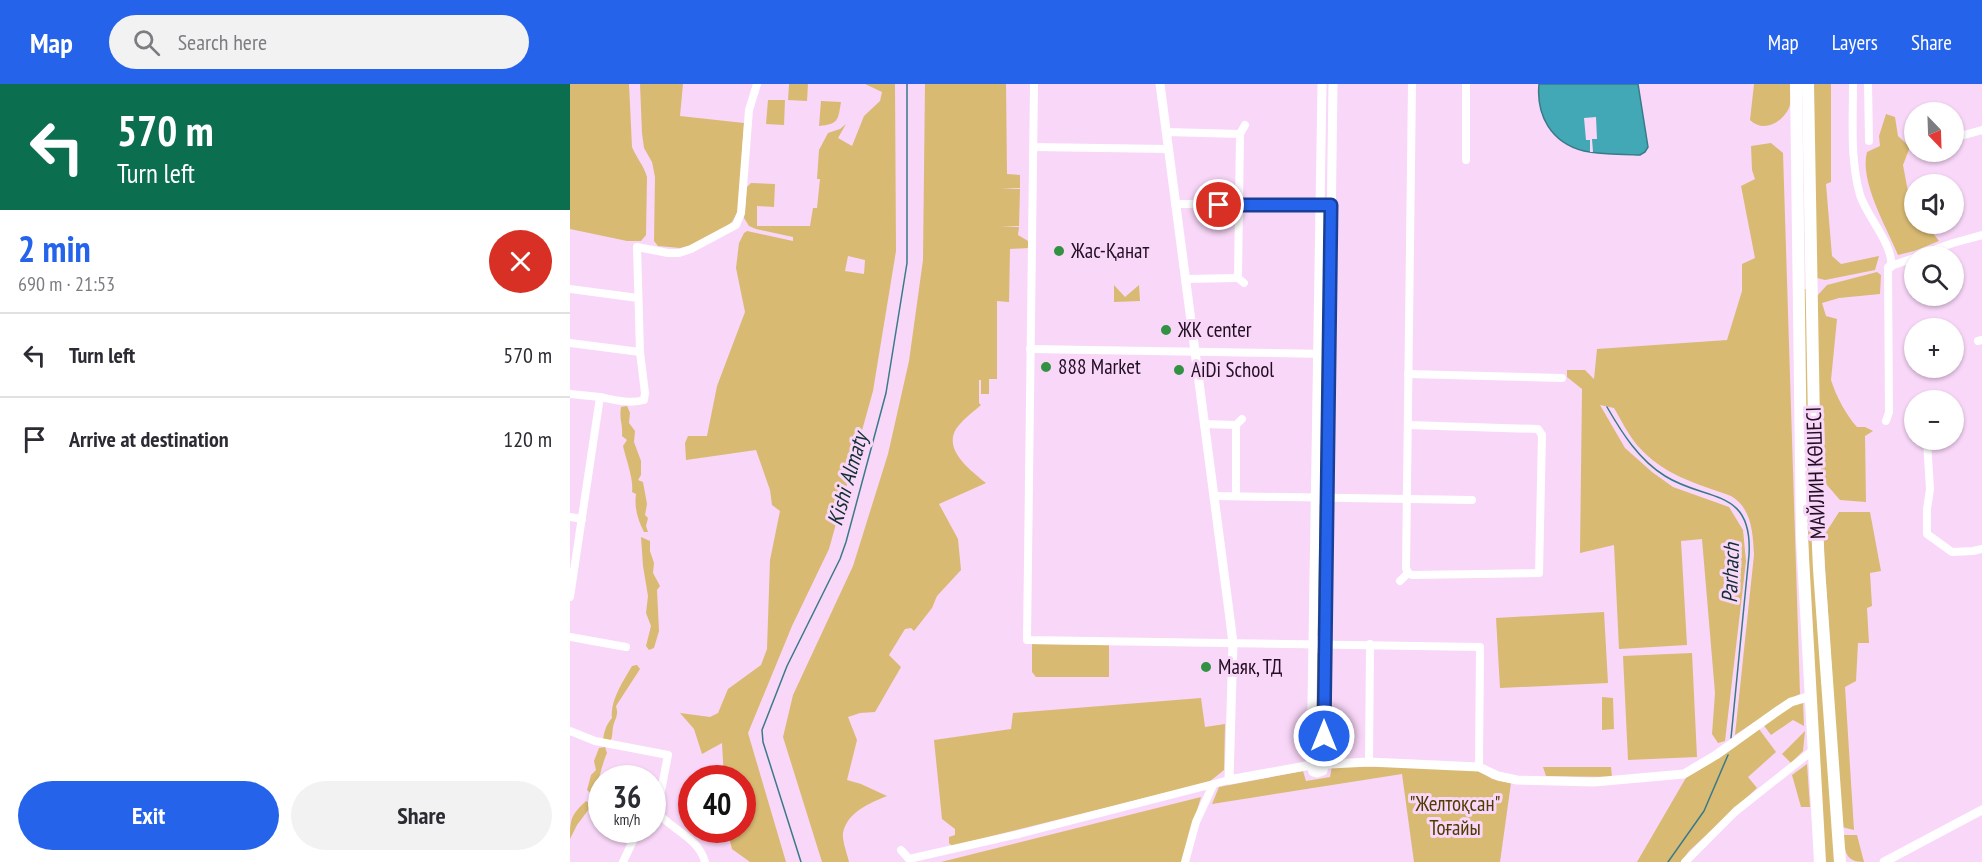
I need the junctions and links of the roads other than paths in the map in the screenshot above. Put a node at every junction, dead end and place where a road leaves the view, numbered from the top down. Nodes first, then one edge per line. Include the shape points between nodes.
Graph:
1 (757, 84) edge
2 (1034, 84) edge
3 (1160, 84) edge
4 (1322, 84) edge
5 (1333, 84) edge
6 (1412, 84) edge
7 (1466, 84) edge
8 (1796, 84) edge
9 (1808, 84) edge
10 (1853, 84) edge
11 (1868, 84) edge
12 (1245, 125) dead end
13 (1982, 130) edge
14 (1166, 132) junction
15 (1240, 134) junction
16 (1964, 135) edge
17 (1869, 141) dead end
18 (1034, 147) junction
19 (1168, 148) junction
20 (1466, 160) dead end
21 (1175, 204) junction
22 (1239, 205) junction
23 (1320, 205) junction
24 (1331, 205) junction
25 (1982, 235) edge
26 (1949, 246) edge
27 (1904, 262) edge
28 (1890, 267) junction
29 (1185, 279) junction
30 (1797, 285) junction
31 (1812, 285) junction
32 (570, 289) edge
33 (638, 298) junction
34 (570, 344) edge
35 (1030, 349) junction
36 (640, 352) junction
37 (1194, 352) junction
38 (1317, 354) junction
39 (1329, 354) junction
40 (1408, 374) junction
41 (1562, 378) dead end
42 (570, 393) edge
43 (600, 397) junction
44 (1886, 421) dead end
45 (1204, 424) junction
46 (1408, 425) junction
47 (1928, 450) edge
48 (1214, 496) junction
49 (1236, 496) junction
50 (1315, 498) junction
51 (1327, 498) junction
52 (1407, 499) junction
53 (1473, 500) dead end
54 (570, 517) edge
55 (582, 519) junction
56 (1982, 549) edge
57 (1408, 573) junction
58 (1400, 581) dead end
59 (570, 597) edge
60 (570, 637) edge
61 (1233, 643) junction
62 (1313, 644) junction
63 (1325, 644) junction
64 (1370, 644) junction
65 (626, 647) dead end
66 (1811, 696) junction
67 (570, 731) edge
68 (1812, 751) junction
69 (1369, 762) junction
70 (1324, 764) junction
71 (666, 765) edge
72 (1311, 765) junction
73 (1479, 767) junction
74 (1229, 780) junction
75 (1214, 785) junction
76 (1982, 810) edge
77 (666, 821) edge
78 (632, 843) edge
79 (902, 850) dead end
80 (623, 862) edge
81 (705, 862) edge
82 (1185, 862) edge
83 (1685, 862) edge
84 (1820, 862) edge
85 (1840, 862) edge
86 (1884, 862) edge

1 - 33 street via 749,110 740,219 736,225 679,253 637,247
2 - 18 street
3 - 14 street
4 - 23 street
5 - 24 street
6 - 40 street
7 - 20 street
8 - 30 main road, МАЙЛИН КӨШЕСІ
9 - 31 main road, МАЙЛИН КӨШЕСІ
10 - 28 street via 1857,183 1865,208 1890,253
11 - 17 street
12 - 15 street
13 - 16 street
14 - 15 street
14 - 19 street
15 - 22 street
18 - 19 street
18 - 35 street
19 - 21 street
21 - 22 street
21 - 29 street
22 - 23 street
22 - 29 street via 1241,281
23 - 24 street
23 - 38 street
24 - 39 street
25 - 26 street
27 - 28 street
28 - 44 street
29 - 37 street
30 - 31 main road
30 - 66 main road, МАЙЛИН КӨШЕСІ via 1802,539
31 - 85 main road, МАЙЛИН КӨШЕСІ via 1816,516
32 - 33 street
33 - 36 street
34 - 36 street
35 - 37 street
35 - 61 street via 1027,640
36 - 43 street via 644,400
37 - 38 street
37 - 45 street
38 - 39 street
38 - 50 street
39 - 51 street
40 - 41 street
40 - 46 street
42 - 43 street
43 - 55 street
45 - 48 street
45 - 49 street via 1239,422
46 - 52 street
46 - 57 street via 1538,429 1542,435 1539,573
47 - 56 street via 1927,534 1952,552
48 - 49 street
48 - 61 street
49 - 50 street
50 - 51 street
50 - 62 street
51 - 52 street
51 - 63 street
52 - 53 street
52 - 57 street
54 - 55 street
55 - 59 street
57 - 58 street
60 - 65 street
61 - 62 street
61 - 74 street
62 - 63 street
62 - 72 street
63 - 64 street
63 - 70 street
64 - 69 street
64 - 73 street via 1480,647
66 - 68 main road, МАЙЛИН КӨШЕСІ
66 - 73 street via 1791,702 1684,774 1594,782 1517,780
67 - 71 street via 595,741 668,755
68 - 83 street via 1736,811
68 - 84 main road, МАЙЛИН КӨШЕСІ
69 - 70 street
69 - 73 street
70 - 72 street
72 - 74 street
74 - 75 street
75 - 79 street via 909,859
75 - 82 street via 1196,822
76 - 86 street
77 - 81 street via 694,841
78 - 80 street

